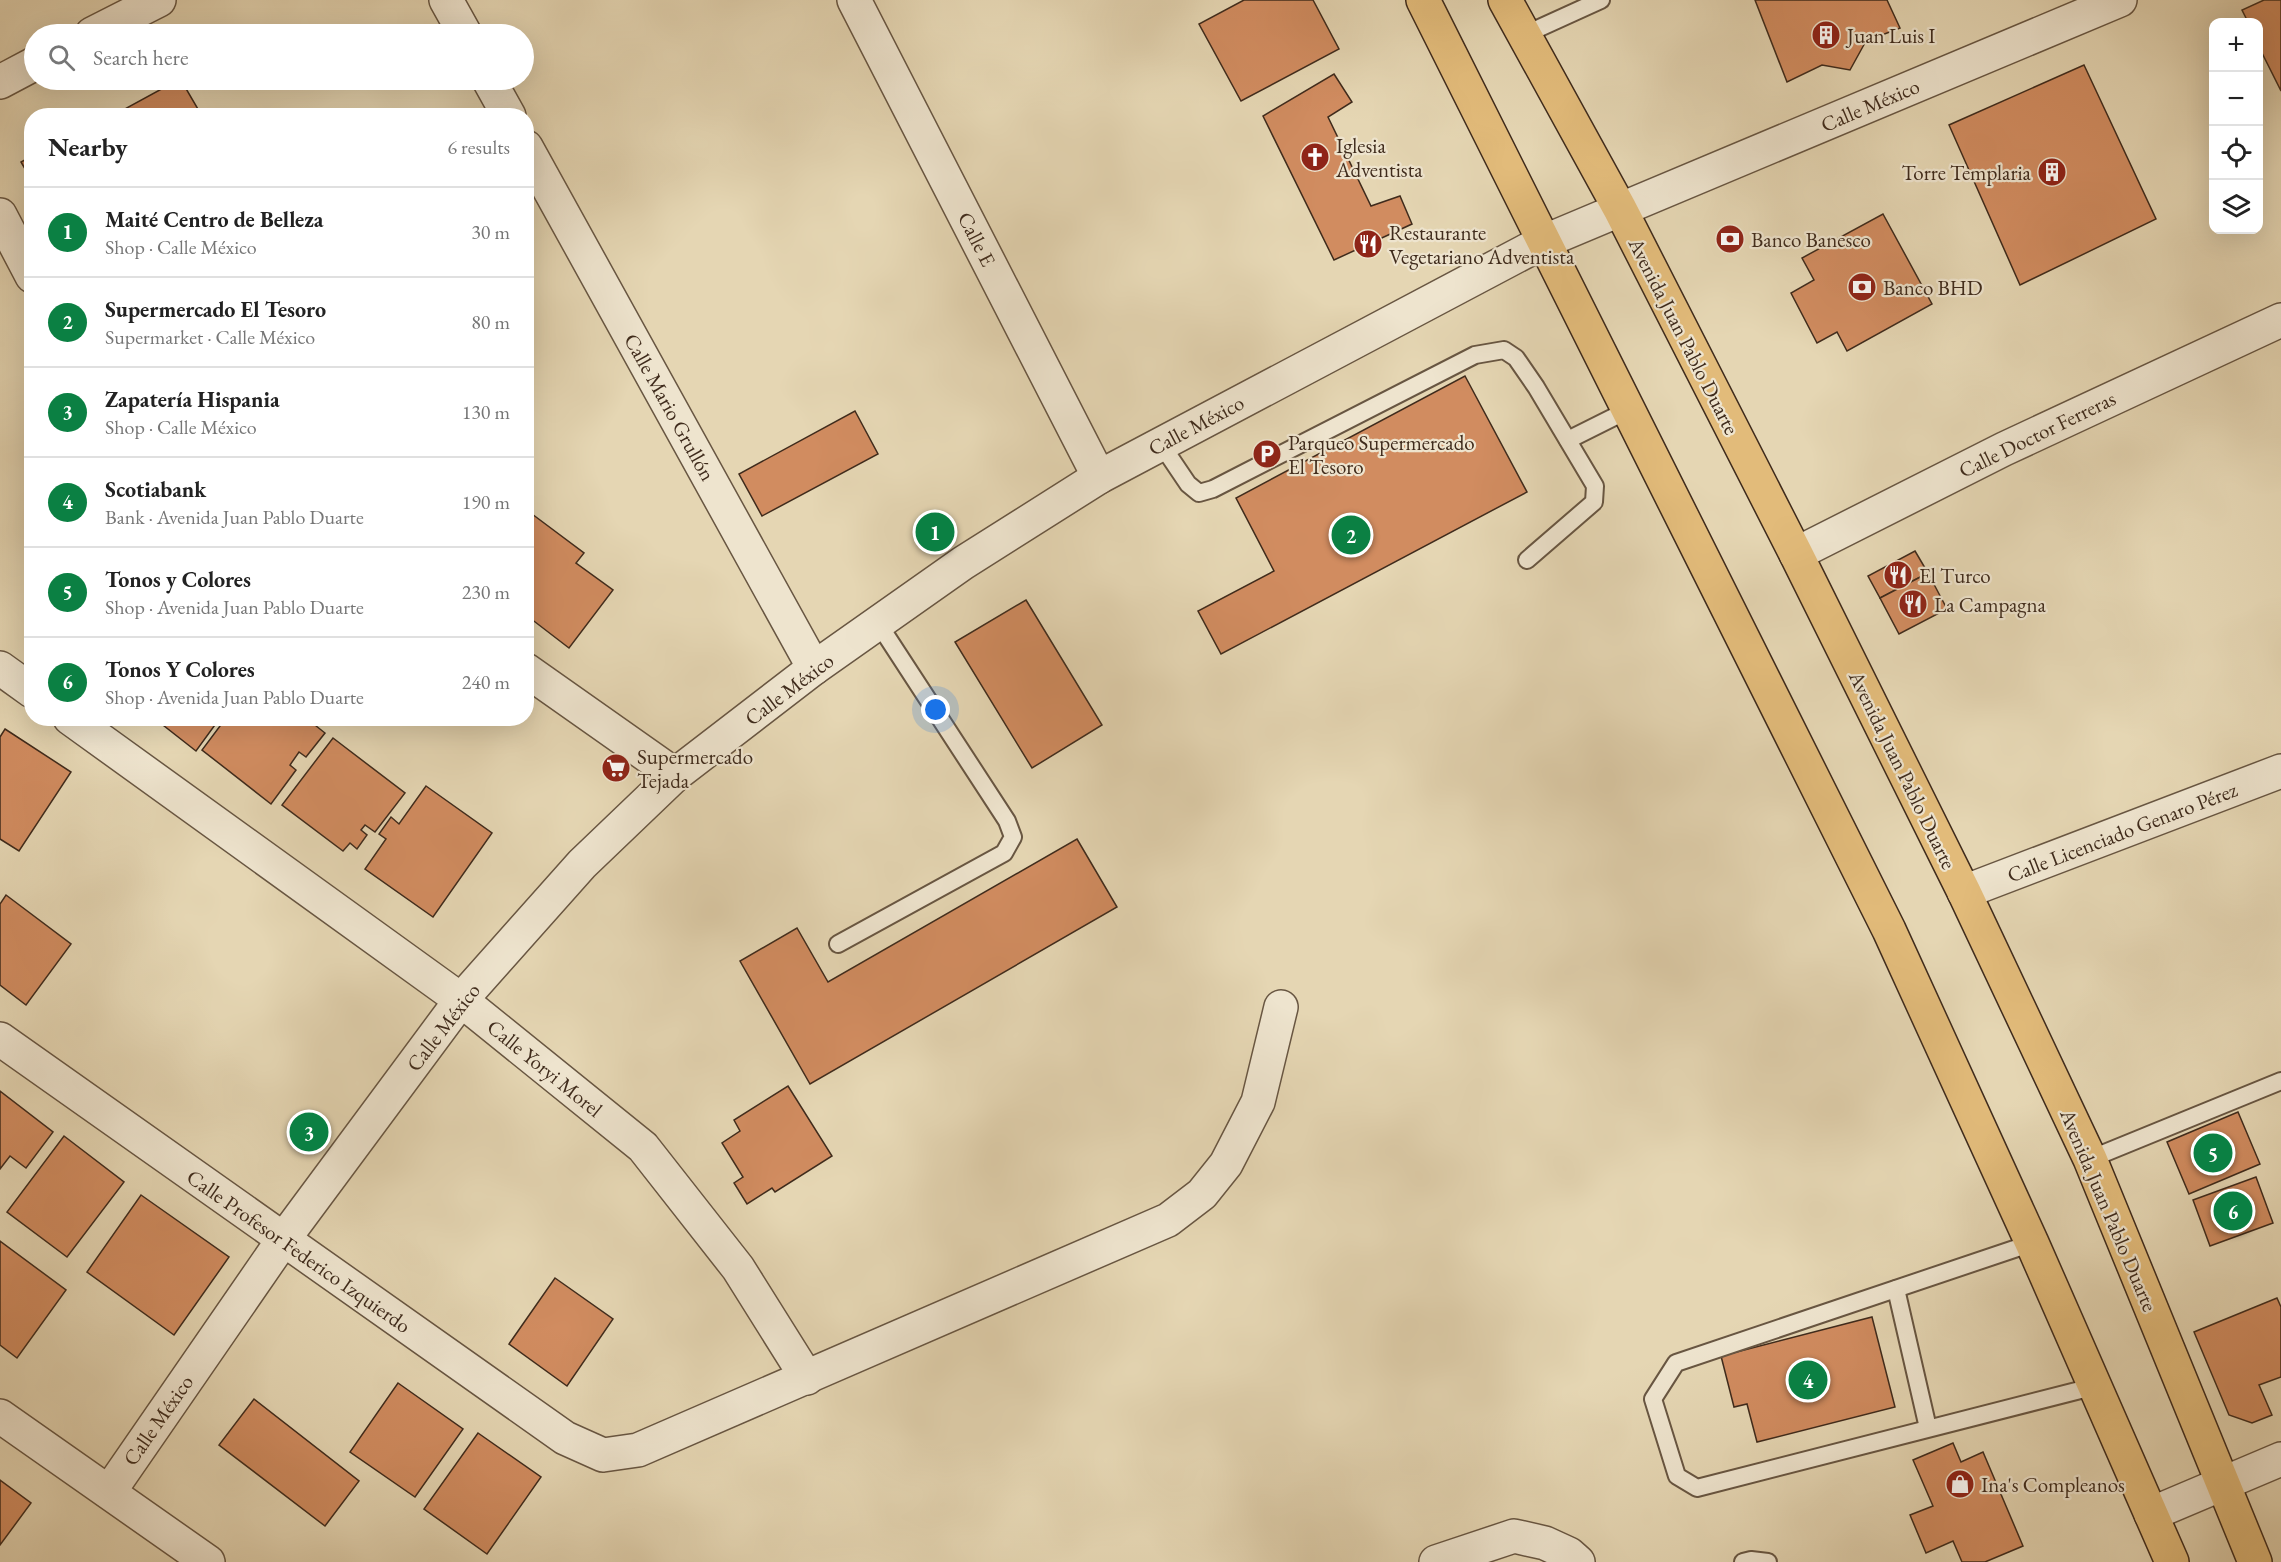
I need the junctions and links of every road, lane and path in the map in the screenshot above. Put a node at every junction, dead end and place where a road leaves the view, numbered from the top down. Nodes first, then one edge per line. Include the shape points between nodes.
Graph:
1 (159, 0) edge
2 (446, 0) edge
3 (854, 0) edge
4 (1423, 0) edge
5 (1505, 0) edge
6 (1600, 0) edge
7 (2120, 0) edge
8 (112, 24) edge
9 (459, 24) edge
10 (1524, 35) junction
11 (24, 69) edge
12 (0, 82) edge
13 (495, 90) edge
14 (505, 108) edge
15 (534, 161) edge
16 (1620, 209) junction
17 (0, 215) edge
18 (1543, 242) junction
19 (24, 261) edge
20 (2281, 320) edge
21 (1628, 410) junction
22 (1568, 440) junction
23 (1161, 444) junction
24 (1099, 477) junction
25 (1796, 554) junction
26 (1527, 560) dead end
27 (878, 623) junction
28 (0, 668) edge
29 (814, 668) junction
30 (534, 676) edge
31 (24, 685) edge
32 (81, 726) edge
33 (2281, 771) edge
34 (675, 775) junction
35 (1964, 892) junction
36 (838, 944) dead end
37 (461, 1000) junction
38 (1281, 1007) dead end
39 (0, 1039) edge
40 (2281, 1081) edge
41 (2090, 1159) junction
42 (283, 1240) junction
43 (2032, 1243) junction
44 (1896, 1289) junction
45 (807, 1378) junction
46 (2096, 1386) junction
47 (0, 1416) edge
48 (1928, 1428) junction
49 (2281, 1459) edge
50 (2223, 1485) junction
51 (109, 1492) junction
52 (2151, 1514) junction
53 (208, 1562) edge
54 (1436, 1562) edge
55 (1578, 1562) edge
56 (1743, 1562) edge
57 (1768, 1562) edge
58 (2172, 1562) edge
59 (2254, 1562) edge

1 - 8 street
2 - 9 street
3 - 24 street, Calle E
4 - 18 main road
5 - 10 main road, Avenida Juan Pablo Duarte
6 - 10 lane
7 - 16 street, Calle México
10 - 16 main road, Avenida Juan Pablo Duarte
11 - 12 street
13 - 14 street
15 - 29 street, Calle Mario Grullón
16 - 18 street, Calle México
16 - 25 main road, Avenida Juan Pablo Duarte
17 - 19 street
18 - 21 main road
18 - 23 street, Calle México
20 - 25 street, Calle Doctor Ferreras via 2004,449
21 - 22 lane
21 - 43 main road via 1889,930
22 - 23 lane via 1516,358 1504,350 1474,355 1199,493 1188,484
22 - 26 lane via 1595,486 1594,502
23 - 24 street, Calle México
24 - 27 street, Calle México via 963,563
25 - 35 main road, Avenida Juan Pablo Duarte
27 - 29 street, Calle México
27 - 36 lane via 1007,821 1013,837 1004,853
28 - 31 street
29 - 34 street, Calle México
30 - 34 street
32 - 37 street, Calle Yoryi Morel
33 - 35 street, Calle Licenciado Genaro Pérez
34 - 37 street, Calle México via 582,864
35 - 41 main road, Avenida Juan Pablo Duarte
37 - 42 street, Calle México
37 - 45 street, Calle Yoryi Morel via 643,1147 738,1268
38 - 45 street via 1258,1102 1226,1164 1202,1194 1168,1220
39 - 42 street, Calle Profesor Federico Izquierdo
40 - 41 lane
41 - 50 main road, Avenida Juan Pablo Duarte
42 - 45 street, Calle Profesor Federico Izquierdo via 565,1438 603,1455 638,1450
42 - 51 street, Calle México
43 - 44 lane
43 - 46 main road
44 - 48 lane
44 - 48 lane via 1676,1363 1653,1399 1677,1476 1696,1488
46 - 48 lane
46 - 52 main road
47 - 51 street
49 - 50 street
50 - 52 street
50 - 59 main road, Avenida Juan Pablo Duarte
51 - 53 street
52 - 58 main road
54 - 55 street via 1514,1536 1545,1542
56 - 57 lane

